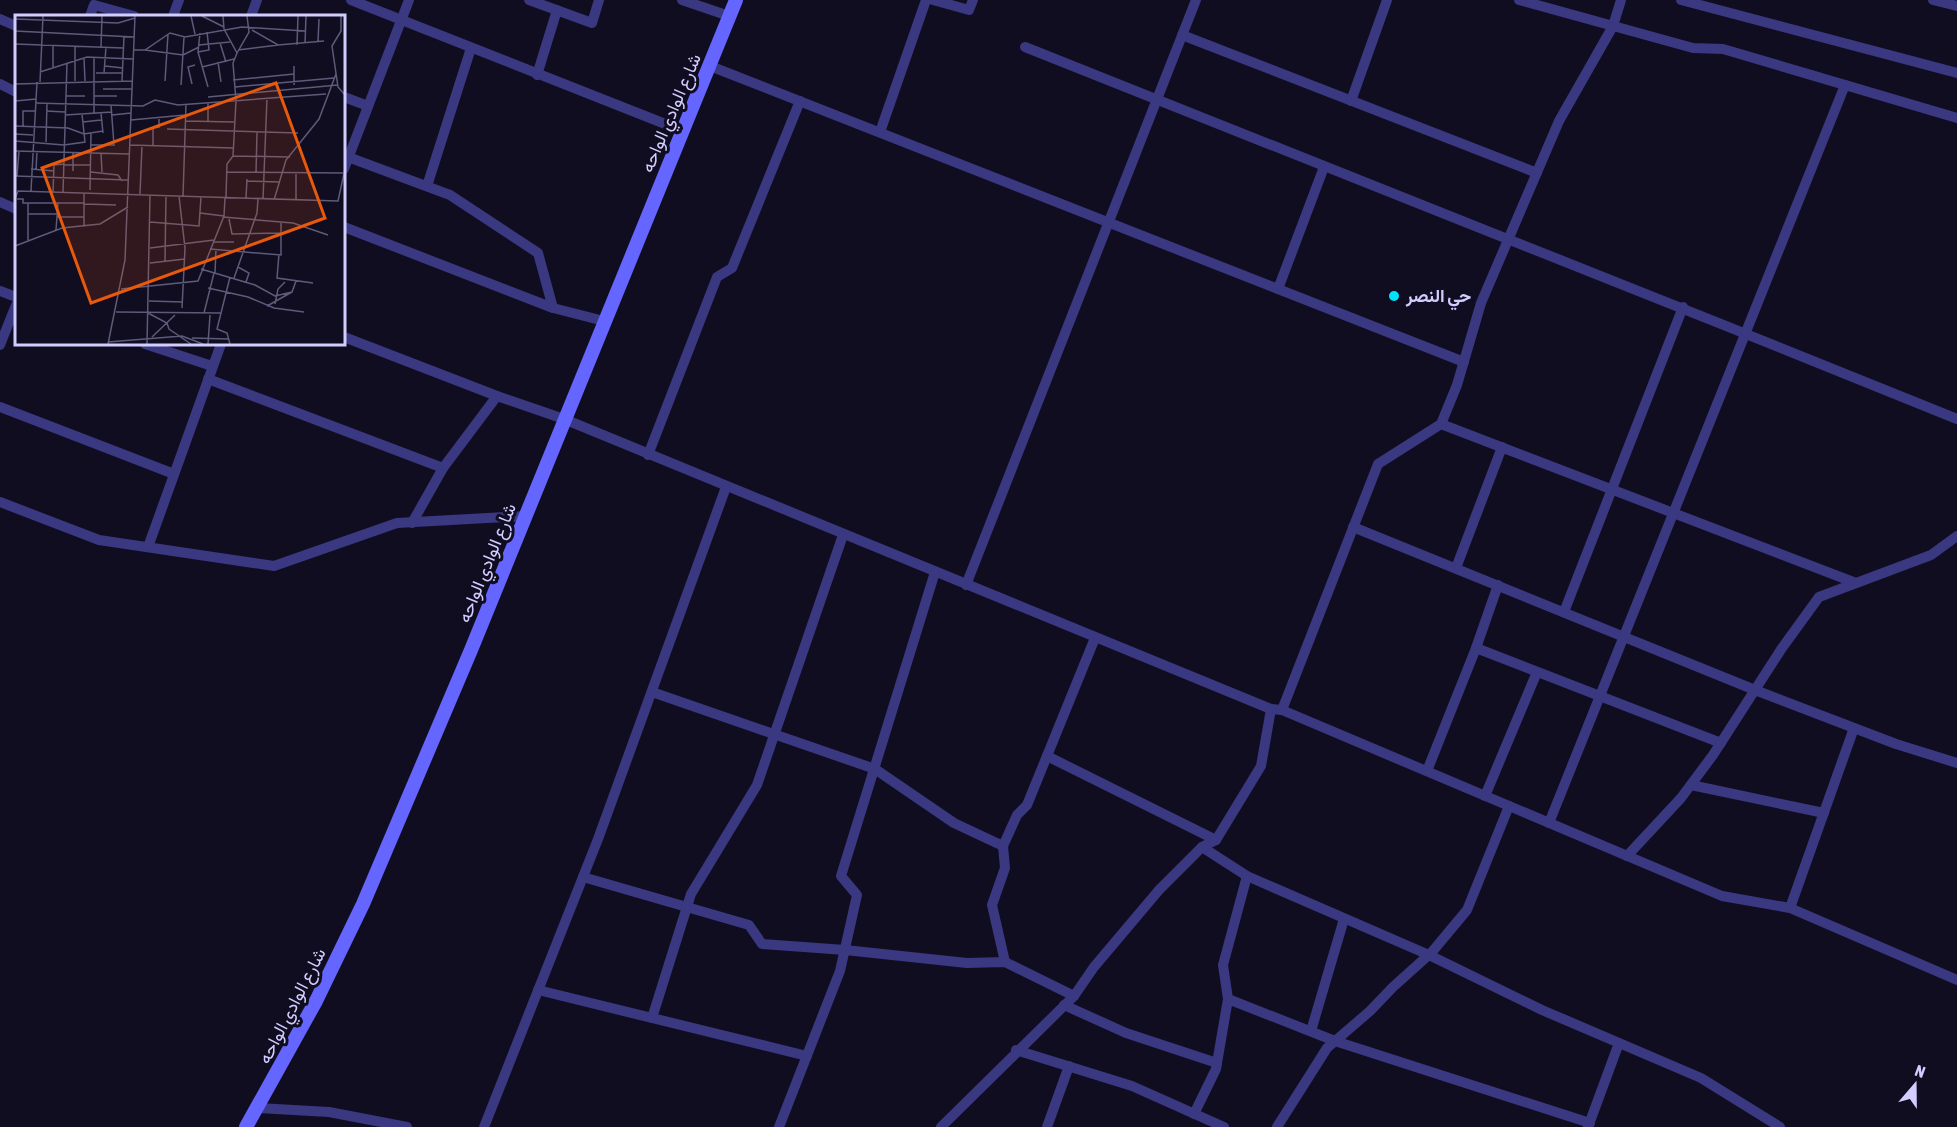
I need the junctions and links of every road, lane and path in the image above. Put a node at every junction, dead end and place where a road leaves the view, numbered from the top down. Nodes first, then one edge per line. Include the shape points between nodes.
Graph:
1 (179, 0) edge
2 (257, 0) edge
3 (351, 0) edge
4 (409, 0) edge
5 (528, 0) edge
6 (599, 0) edge
7 (682, 0) edge
8 (736, 0) edge
9 (926, 0) edge
10 (933, 0) edge
11 (973, 0) edge
12 (1196, 0) edge
13 (1387, 0) edge
14 (1519, 0) edge
15 (1621, 0) edge
16 (1681, 0) edge
17 (1933, 0) edge
18 (1957, 6) edge
19 (557, 10) junction
20 (90, 15) edge
21 (130, 15) edge
22 (173, 15) edge
23 (251, 15) edge
24 (729, 16) junction
25 (0, 19) edge
26 (402, 20) junction
27 (15, 26) edge
28 (1613, 26) junction
29 (1182, 35) junction
30 (1025, 47) dead end
31 (471, 48) junction
32 (710, 66) junction
33 (1957, 73) edge
34 (537, 75) junction
35 (0, 84) edge
36 (1845, 85) junction
37 (15, 92) edge
38 (345, 97) edge
39 (1156, 100) junction
40 (800, 101) junction
41 (1351, 101) junction
42 (368, 106) junction
43 (1957, 118) edge
44 (683, 131) junction
45 (880, 132) junction
46 (348, 158) junction
47 (345, 166) edge
48 (1324, 167) junction
49 (1537, 173) junction
50 (427, 186) junction
51 (0, 202) edge
52 (15, 208) edge
53 (1108, 222) junction
54 (345, 226) edge
55 (1508, 240) junction
56 (1278, 289) junction
57 (0, 291) edge
58 (15, 297) edge
59 (1683, 307) junction
60 (15, 308) edge
61 (553, 308) junction
62 (604, 321) junction
63 (1746, 333) junction
64 (345, 337) edge
65 (0, 345) edge
66 (148, 345) edge
67 (220, 345) edge
68 (1464, 362) junction
69 (213, 366) junction
70 (208, 379) junction
71 (498, 396) junction
72 (0, 406) edge
73 (564, 419) junction
74 (1957, 419) edge
75 (1441, 424) junction
76 (1502, 447) junction
77 (648, 455) junction
78 (443, 468) junction
79 (174, 474) junction
80 (726, 487) junction
81 (1612, 490) junction
82 (0, 502) edge
83 (1673, 513) junction
84 (525, 516) junction
85 (412, 524) junction
86 (1353, 527) junction
87 (843, 535) junction
88 (1957, 536) edge
89 (148, 547) junction
90 (1456, 568) junction
91 (935, 572) junction
92 (1856, 583) junction
93 (966, 585) junction
94 (1497, 585) junction
95 (1564, 612) junction
96 (1624, 636) junction
97 (1095, 638) junction
98 (1476, 648) junction
99 (1537, 672) junction
100 (1755, 690) junction
101 (652, 692) junction
102 (1600, 696) junction
103 (1276, 710) junction
104 (1854, 728) junction
105 (774, 735) junction
106 (1721, 743) junction
107 (1047, 756) junction
108 (1957, 763) edge
109 (875, 769) junction
110 (1427, 771) junction
111 (1691, 785) junction
112 (1485, 796) junction
113 (1509, 806) junction
114 (1824, 813) junction
115 (1549, 823) junction
116 (1216, 840) junction
117 (1003, 846) junction
118 (1202, 847) junction
119 (1627, 856) junction
120 (1247, 876) junction
121 (583, 877) junction
122 (687, 907) junction
123 (1790, 908) junction
124 (1344, 919) junction
125 (845, 950) junction
126 (1429, 956) junction
127 (1005, 962) junction
128 (1957, 980) edge
129 (538, 990) junction
130 (1074, 996) junction
131 (1227, 999) junction
132 (1064, 1005) junction
133 (652, 1018) junction
134 (1311, 1031) junction
135 (1335, 1041) junction
136 (1619, 1043) junction
137 (1016, 1050) junction
138 (807, 1056) junction
139 (1217, 1063) junction
140 (1069, 1066) junction
141 (258, 1108) junction
142 (1194, 1113) junction
143 (1589, 1125) edge
144 (246, 1127) edge
145 (407, 1127) edge
146 (484, 1127) edge
147 (779, 1127) edge
148 (941, 1127) edge
149 (1047, 1127) edge
150 (1224, 1127) edge
151 (1277, 1127) edge
152 (1780, 1127) edge

1 - 22 street
2 - 23 street
3 - 26 street
4 - 26 street
5 - 19 street
6 - 19 street via 592,23
7 - 24 street
8 - 24 main road, شارع الوادي الواحه
9 - 45 street
10 - 11 street via 969,10
12 - 29 street
13 - 41 street
14 - 28 street
15 - 28 street
16 - 33 street
17 - 18 street
19 - 34 street
20 - 21 street via 94,5
24 - 32 main road, شارع الوادي الواحه
25 - 27 street
26 - 31 street
26 - 42 street
28 - 36 street via 1693,48 1723,49
28 - 49 street via 1559,121
29 - 39 street
29 - 41 street
30 - 39 street
31 - 34 street
31 - 50 street
32 - 40 street
32 - 44 main road, شارع الوادي الواحه
34 - 44 street
35 - 37 street
36 - 43 street
36 - 63 street
38 - 42 street
39 - 48 street
39 - 53 street
40 - 45 street
40 - 77 street via 732,268 717,277
41 - 49 street
42 - 46 street
44 - 62 main road, شارع الوادي الواحه
45 - 53 street
46 - 47 street
46 - 50 street
48 - 55 street
48 - 56 street
49 - 55 street
50 - 61 street via 450,195 538,253
51 - 52 street
53 - 56 street
53 - 93 street
54 - 61 street
55 - 59 street
55 - 68 street via 1481,303
56 - 68 street
57 - 58 street
59 - 63 street
59 - 81 street
60 - 65 street
61 - 62 street
62 - 73 main road, شارع الوادي الواحه
63 - 74 street
63 - 83 street
64 - 71 street
66 - 69 street
67 - 69 street
68 - 75 street
69 - 70 street
70 - 78 street
70 - 79 street
71 - 73 street
71 - 78 street
72 - 79 street
73 - 77 street
73 - 84 main road, شارع الوادي الواحه
75 - 76 street
75 - 86 street via 1378,464
76 - 81 street
76 - 90 street
77 - 80 street
78 - 85 street
79 - 89 street
80 - 87 street
80 - 101 street
81 - 83 street
81 - 95 street
82 - 89 street via 99,540
83 - 92 street
83 - 96 street
84 - 85 street
84 - 141 main road, شارع الوادي الواحه via 363,904
85 - 89 street via 397,523 274,566
86 - 90 street
86 - 103 street
87 - 91 street
87 - 105 street
88 - 92 street via 1931,555
90 - 94 street
91 - 93 street
91 - 109 street
92 - 100 street via 1819,597
93 - 97 street
94 - 95 street
94 - 98 street
95 - 96 street
96 - 100 street
96 - 102 street
97 - 103 street
97 - 107 street
98 - 99 street
98 - 110 street
99 - 102 street
99 - 112 street
100 - 104 street
100 - 106 street
101 - 105 street
101 - 121 street
102 - 106 street
102 - 115 street
103 - 110 street
103 - 116 street via 1261,766
104 - 108 street
104 - 114 street
105 - 109 street
105 - 122 street via 757,785 691,894
106 - 111 street
107 - 116 street
107 - 117 street via 1027,805 1017,815
109 - 117 street via 954,823
109 - 125 street via 841,876 857,895
110 - 112 street
111 - 114 street
111 - 119 street
112 - 113 street
113 - 115 street
113 - 126 street via 1467,910
114 - 123 street
115 - 119 street
116 - 118 street
117 - 127 street via 1005,868 992,905
118 - 120 street
118 - 130 street via 1159,890
119 - 123 street via 1722,896
120 - 124 street
120 - 131 street via 1223,965
121 - 122 street
121 - 129 street
122 - 125 street via 749,925 762,944
122 - 133 street
123 - 128 street
124 - 126 street
124 - 134 street
125 - 127 street via 967,963
125 - 138 street
126 - 135 street
126 - 136 street
127 - 130 street
129 - 133 street
129 - 146 street
130 - 132 street
131 - 134 street
131 - 139 street
132 - 137 street
132 - 139 street via 1126,1033
133 - 138 street
134 - 135 street
135 - 143 street
135 - 151 street
136 - 143 street
136 - 152 street via 1701,1078
137 - 140 street
137 - 148 street
138 - 147 street
139 - 142 street
140 - 142 street via 1132,1086
140 - 149 street
141 - 144 main road, شارع الوادي الواحه
141 - 145 street via 329,1112
142 - 150 street

